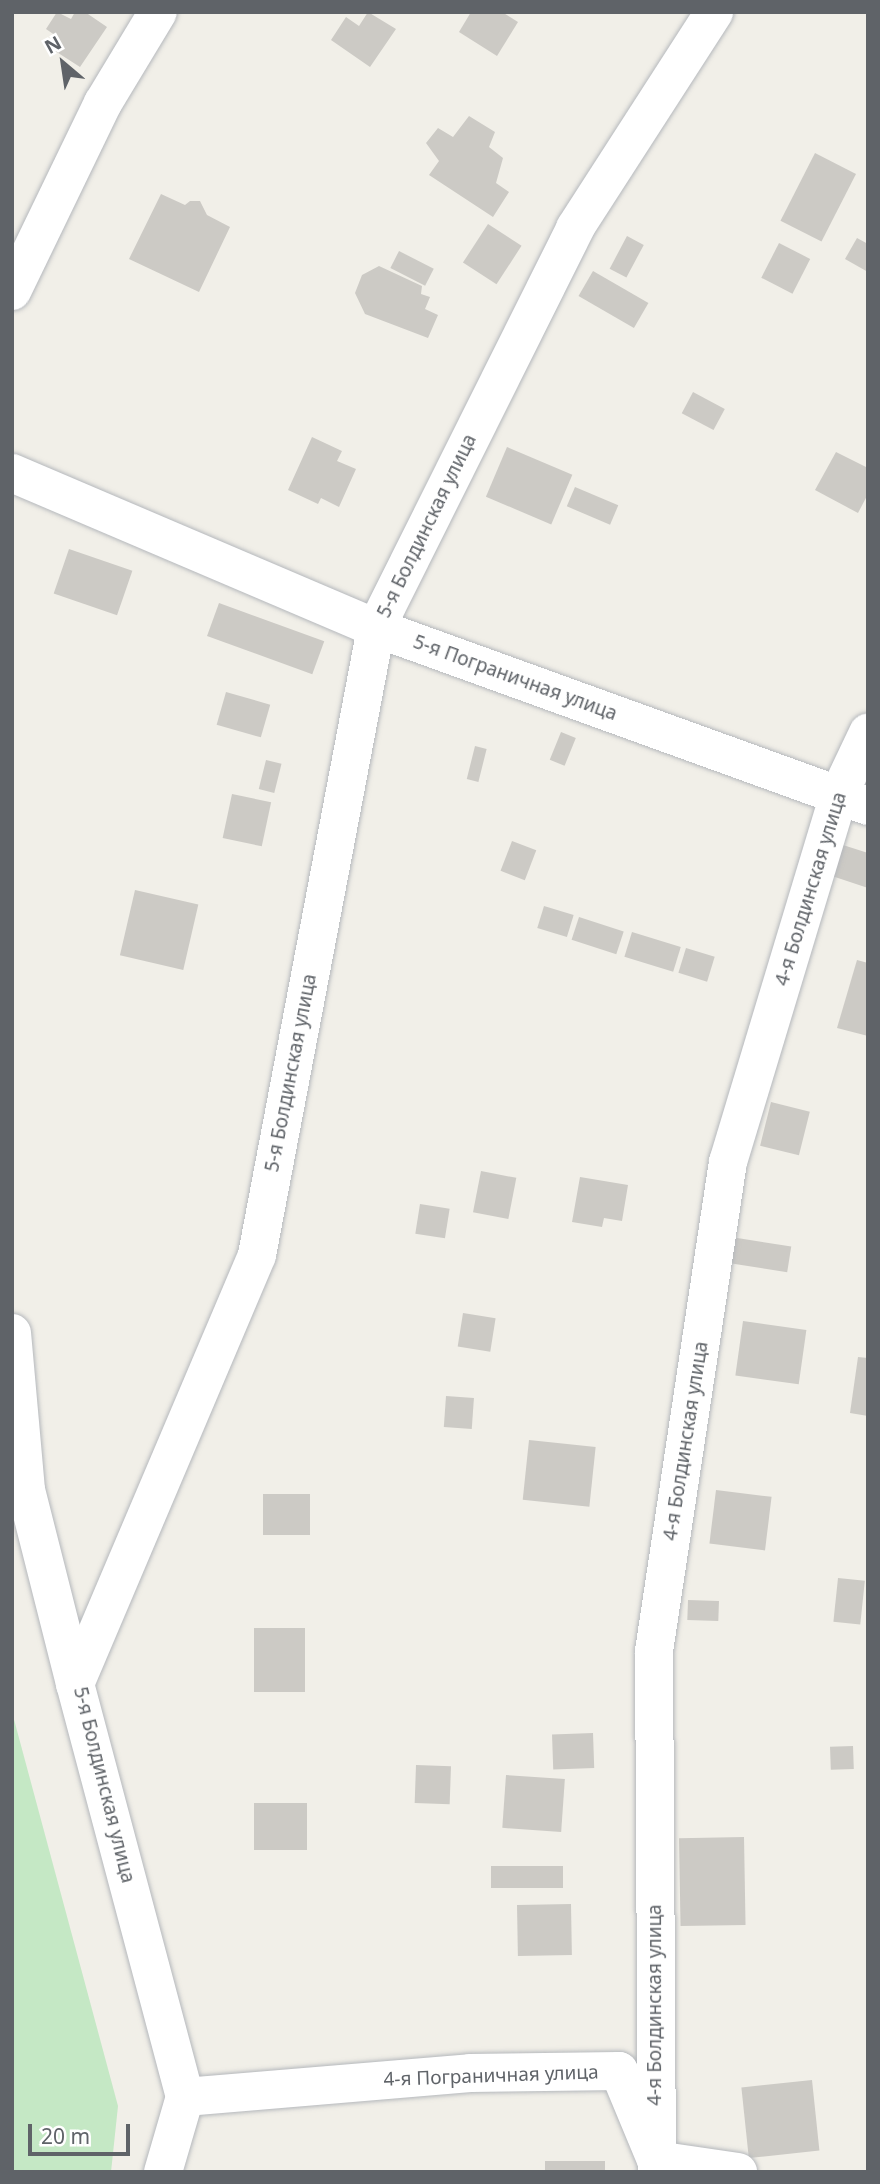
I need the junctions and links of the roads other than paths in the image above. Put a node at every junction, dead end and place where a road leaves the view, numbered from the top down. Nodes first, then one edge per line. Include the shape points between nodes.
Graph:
1 (158, 12) edge
2 (714, 12) edge
3 (12, 291) edge
4 (12, 473) edge
5 (376, 628) junction
6 (868, 733) edge
7 (853, 800) edge
8 (12, 1333) edge
9 (75, 1684) junction
10 (185, 2097) junction
11 (656, 2166) edge
12 (163, 2172) edge
13 (738, 2172) edge

1 - 3 street via 103,103
2 - 5 street, 5-я Болдинская улица via 575,228
4 - 5 street, 5-я Пограничная улица
5 - 7 street, 5-я Пограничная улица
5 - 9 street, 5-я Болдинская улица via 257,1255
6 - 7 street, 4-я Болдинская улица
7 - 11 street, 4-я Болдинская улица via 728,1162 654,1651
8 - 9 street via 26,1490
9 - 10 street, 5-я Болдинская улица
10 - 11 street, 4-я Пограничная улица via 470,2073 619,2071
10 - 12 street
11 - 13 street

